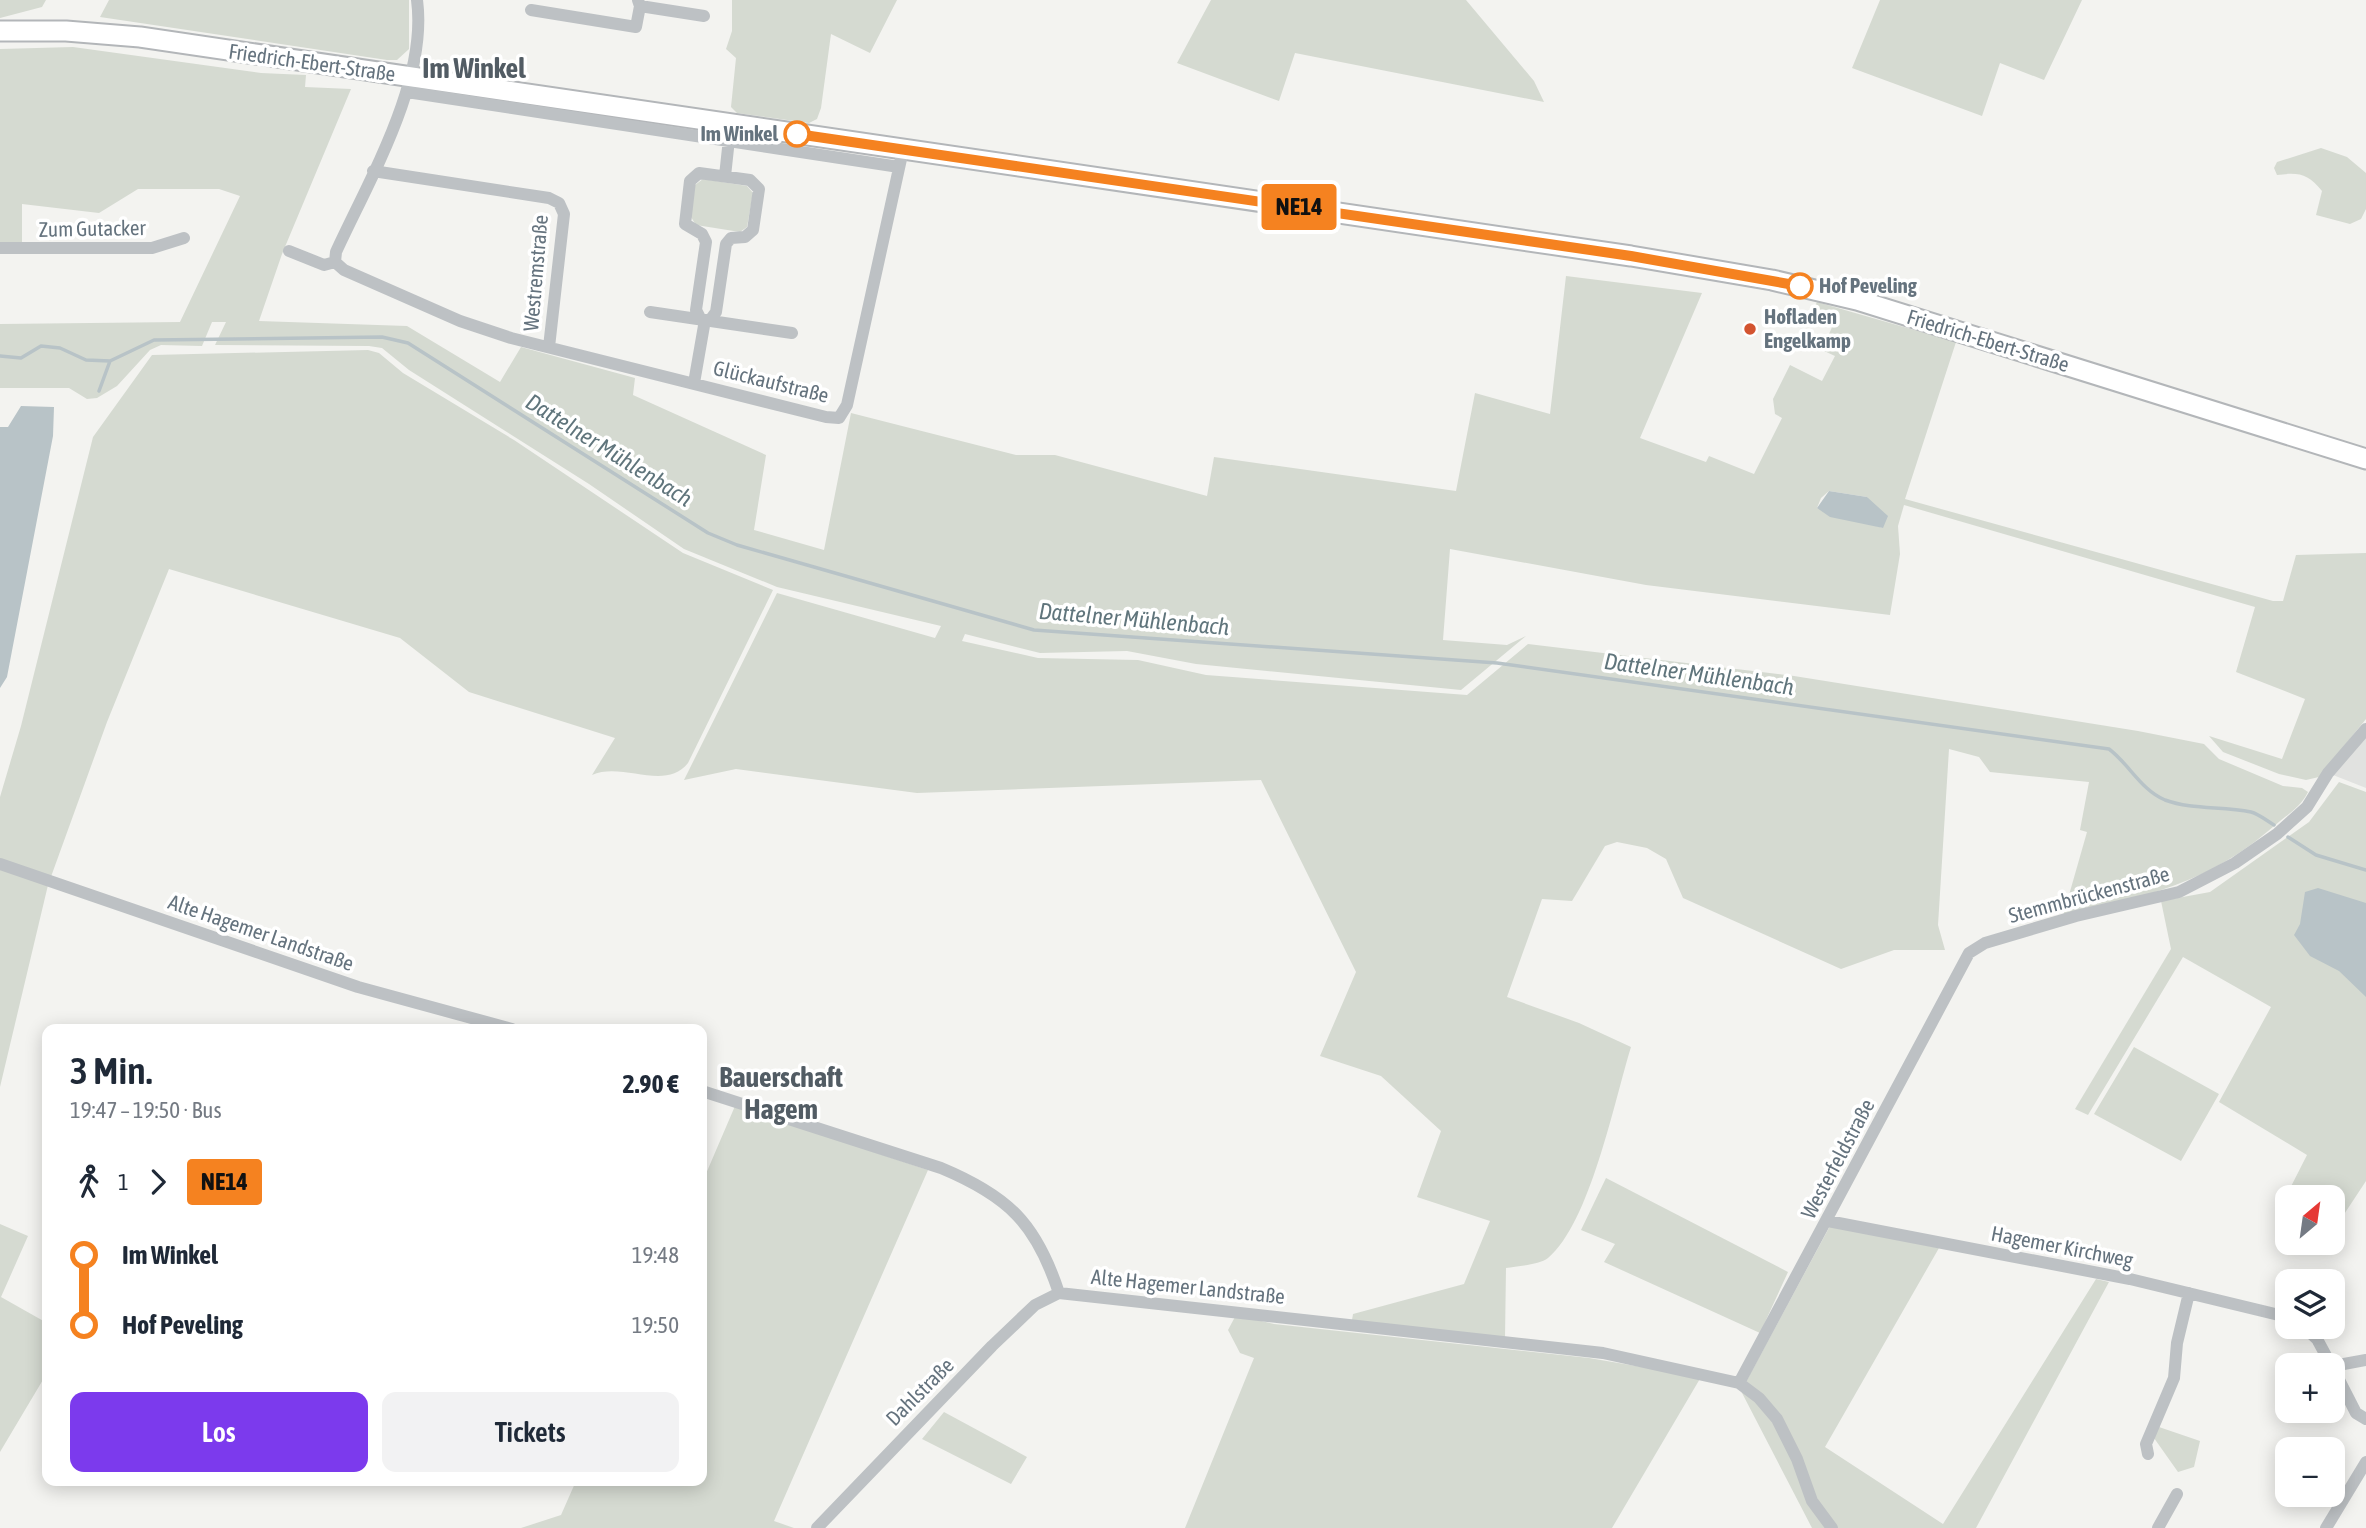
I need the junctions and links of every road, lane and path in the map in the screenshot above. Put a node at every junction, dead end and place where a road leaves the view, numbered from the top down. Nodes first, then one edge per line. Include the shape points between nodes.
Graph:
1 (417, 0) edge
2 (639, 3) edge
3 (531, 10) dead end
4 (704, 16) dead end
5 (0, 31) edge
6 (409, 85) junction
7 (729, 139) junction
8 (901, 158) junction
9 (373, 171) junction
10 (725, 176) junction
11 (184, 238) dead end
12 (0, 248) edge
13 (289, 251) dead end
14 (335, 262) junction
15 (650, 312) dead end
16 (705, 319) junction
17 (792, 332) dead end
18 (549, 347) junction
19 (694, 383) junction
20 (2366, 459) edge
21 (2366, 729) edge
22 (0, 863) edge
23 (1969, 953) joint
24 (494, 1024) edge
25 (707, 1093) edge
26 (1828, 1221) junction
27 (1059, 1293) junction
28 (2189, 1293) junction
29 (2275, 1314) edge
30 (2366, 1360) edge
31 (2345, 1364) edge
32 (1739, 1383) junction
33 (2345, 1391) edge
34 (2366, 1419) edge
35 (2148, 1454) dead end
36 (2366, 1462) edge
37 (2177, 1494) dead end
38 (817, 1528) edge
39 (1832, 1528) edge
40 (2158, 1528) edge
41 (2326, 1528) edge

1 - 6 street via 419,36
2 - 3 street via 636,27
2 - 4 street
5 - 6 main road, Friedrich-Ebert-Straße via 140,37
6 - 7 street, Friedrich-Ebert-Straße
6 - 8 main road, Friedrich-Ebert-Straße
6 - 9 street
7 - 8 street, Friedrich-Ebert-Straße
7 - 10 street
8 - 19 street, Glückaufstraße via 847,405 839,418
8 - 20 main road, Friedrich-Ebert-Straße via 1631,256 1802,286
9 - 14 street
9 - 18 street, Westremstraße via 559,203 564,214
10 - 16 street via 699,173 690,181 685,224 705,239 696,310
10 - 16 street via 750,180 759,189 751,234 731,238 726,244 716,312
11 - 12 street, Zum Gutacker via 152,248
13 - 14 street, Westremstraße via 324,265
14 - 18 street, Westremstraße via 460,321
15 - 16 street
16 - 17 street
16 - 19 street
18 - 19 street, Glückaufstraße
21 - 23 street, Stemmbrückenstraße via 2328,773 2307,807 2235,863 2179,892 2076,916 1984,943
22 - 24 street, Alte Hagemer Landstraße via 358,987
23 - 26 street, Westerfeldstraße
25 - 27 street, Alte Hagemer Landstraße via 976,1182 1009,1204 1039,1242
26 - 28 street, Hagemer Kirchweg
26 - 32 street, Westerfeldstraße
27 - 32 street, Alte Hagemer Landstraße via 1603,1353
27 - 38 street, Dahlstraße via 1035,1305 992,1346
28 - 29 street, Hagemer Kirchweg
28 - 35 street via 2174,1378 2146,1444
30 - 31 street
32 - 39 street via 1777,1419 1812,1501
33 - 34 street via 2356,1413
36 - 41 street
37 - 40 street

